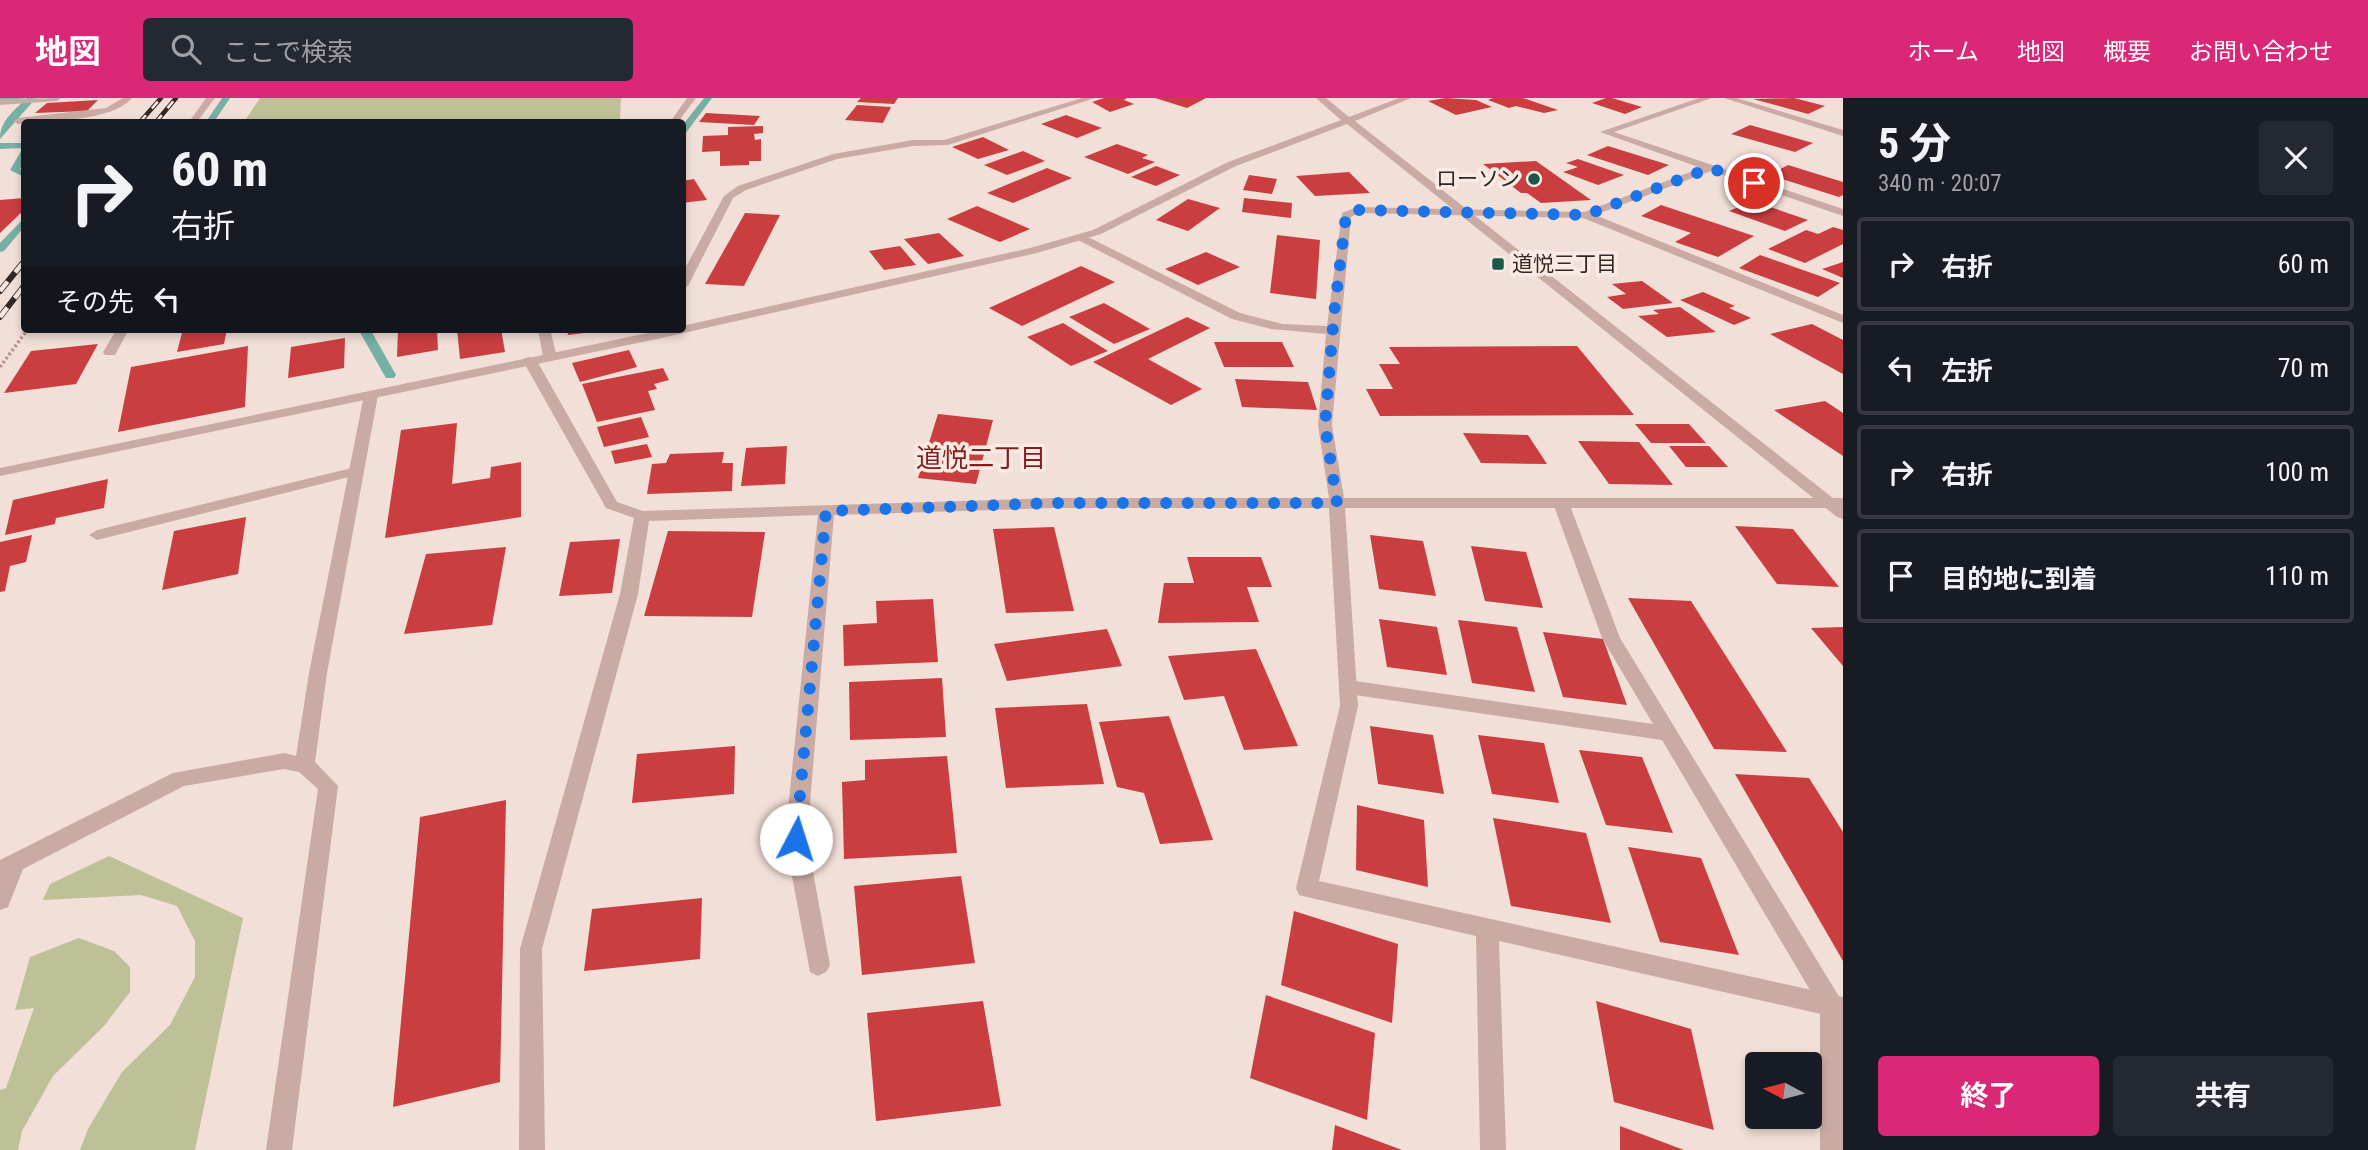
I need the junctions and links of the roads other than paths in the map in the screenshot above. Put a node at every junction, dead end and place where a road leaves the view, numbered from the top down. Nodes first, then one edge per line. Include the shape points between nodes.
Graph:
1 (57, 98) edge
2 (128, 98) edge
3 (211, 98) edge
4 (692, 98) edge
5 (1091, 98) edge
6 (1320, 98) edge
7 (1407, 98) edge
8 (1708, 98) edge
9 (1728, 98) edge
10 (0, 102) edge
11 (36, 119) edge
12 (195, 119) edge
13 (676, 119) edge
14 (1346, 120) junction
15 (18, 121) dead end
16 (21, 121) edge
17 (1843, 133) edge
18 (1710, 168) junction
19 (1460, 212) junction
20 (1843, 213) edge
21 (1586, 215) junction
22 (1080, 237) junction
23 (686, 278) edge
24 (1843, 319) edge
25 (686, 326) edge
26 (1332, 330) junction
27 (122, 333) edge
28 (545, 333) edge
29 (655, 333) edge
30 (110, 352) dead end
31 (550, 357) junction
32 (530, 361) junction
33 (370, 394) junction
34 (356, 471) junction
35 (0, 472) edge
36 (1337, 503) junction
37 (1561, 503) junction
38 (1839, 507) edge
39 (826, 511) junction
40 (642, 516) junction
41 (97, 535) dead end
42 (1348, 687) junction
43 (1666, 733) junction
44 (305, 765) junction
45 (7, 866) edge
46 (0, 900) edge
47 (1487, 928) junction
48 (818, 965) dead end
49 (1837, 1007) edge
50 (279, 1150) edge
51 (532, 1150) edge
52 (1493, 1150) edge
53 (1833, 1150) edge

1 - 10 street
2 - 11 street via 108,111
3 - 12 street
4 - 13 street
5 - 23 street via 945,143 913,143 836,156 742,188 729,196
6 - 14 street
7 - 14 street
8 - 18 street via 1605,132
9 - 17 street
14 - 19 street
14 - 22 street via 1232,164
15 - 16 street
18 - 20 street
18 - 21 street
19 - 21 street
19 - 26 street via 1357,210 1346,215
19 - 38 street
21 - 24 street
22 - 25 street via 955,271
22 - 26 street via 1248,320 1293,330
26 - 36 street via 1325,425
27 - 30 street
28 - 31 street
29 - 31 street
31 - 32 street
32 - 33 street
32 - 40 street via 611,505
33 - 34 street
33 - 35 street
34 - 41 street
34 - 44 street
36 - 37 street
36 - 39 street via 1054,503
36 - 42 street
37 - 38 street
37 - 43 street via 1611,638
39 - 40 street
39 - 48 street via 796,839
40 - 51 street via 629,594 531,949
42 - 43 street
42 - 47 street via 1349,706 1307,888
43 - 49 street
44 - 45 street via 284,761 180,779
44 - 50 street via 328,786
45 - 46 street
47 - 49 street
47 - 52 street
49 - 53 street

